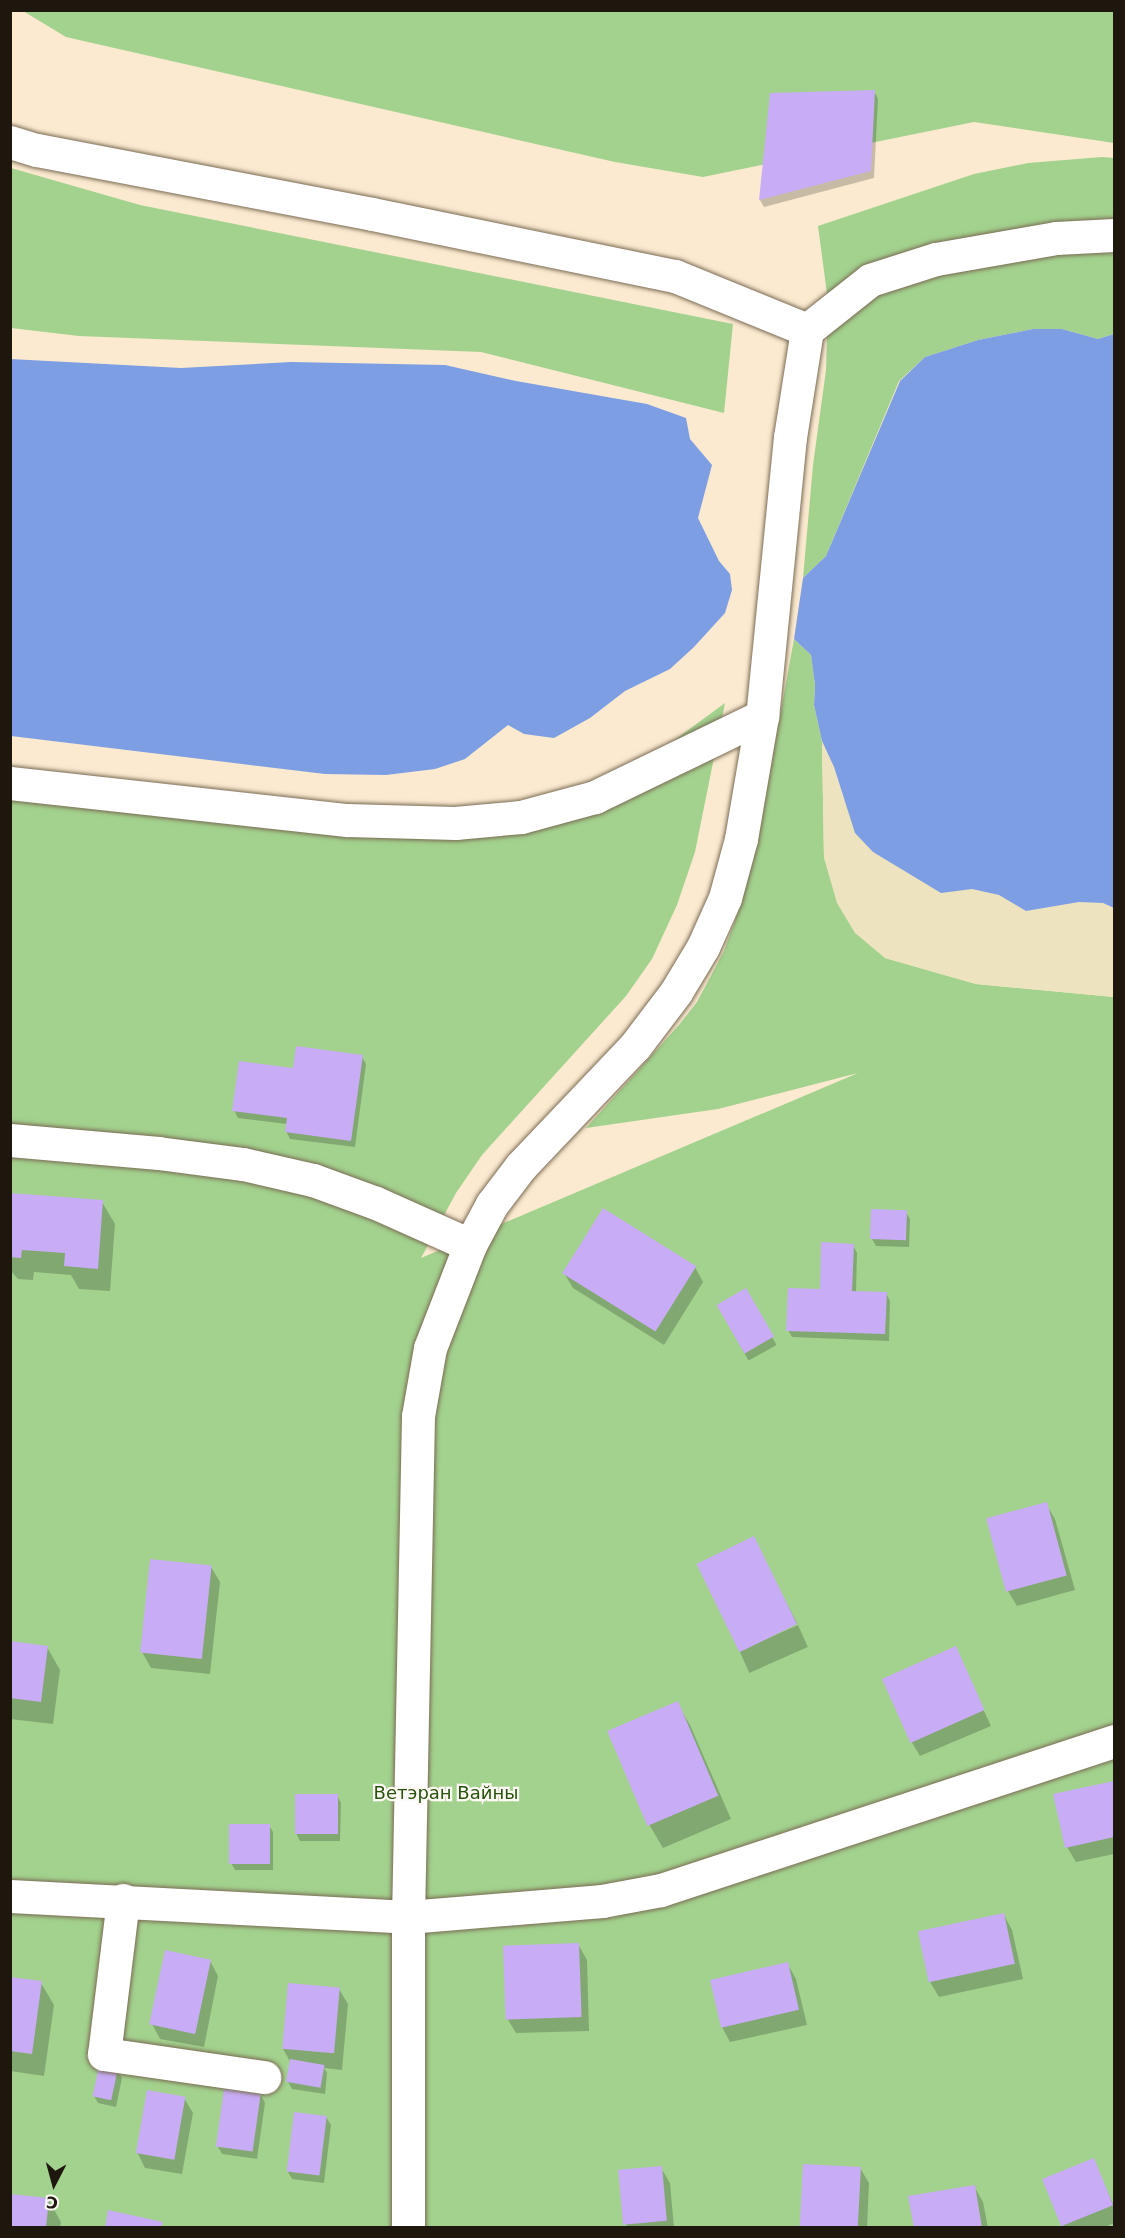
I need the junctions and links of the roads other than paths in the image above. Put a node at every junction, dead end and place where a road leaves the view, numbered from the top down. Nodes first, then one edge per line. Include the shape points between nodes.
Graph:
1 (10, 142) edge
2 (1114, 235) edge
3 (807, 330) junction
4 (762, 716) junction
5 (10, 783) edge
6 (10, 1140) edge
7 (470, 1245) junction
8 (1114, 1741) edge
9 (10, 1896) edge
10 (123, 1900) junction
11 (408, 1917) junction
12 (264, 2077) dead end
13 (408, 2228) edge

1 - 3 street via 675,276
2 - 3 street via 1056,238 936,259 870,280
3 - 4 street via 790,437
4 - 5 street via 595,797 521,817 455,823 347,820
4 - 7 street via 741,839 724,898 703,947 676,992 635,1046 521,1166 492,1203
6 - 7 street via 158,1153 243,1164 302,1177 376,1203
7 - 11 street via 430,1348 418,1416
8 - 11 street via 661,1890 602,1902
9 - 10 street
10 - 11 street
10 - 12 street via 104,2054
11 - 13 street

